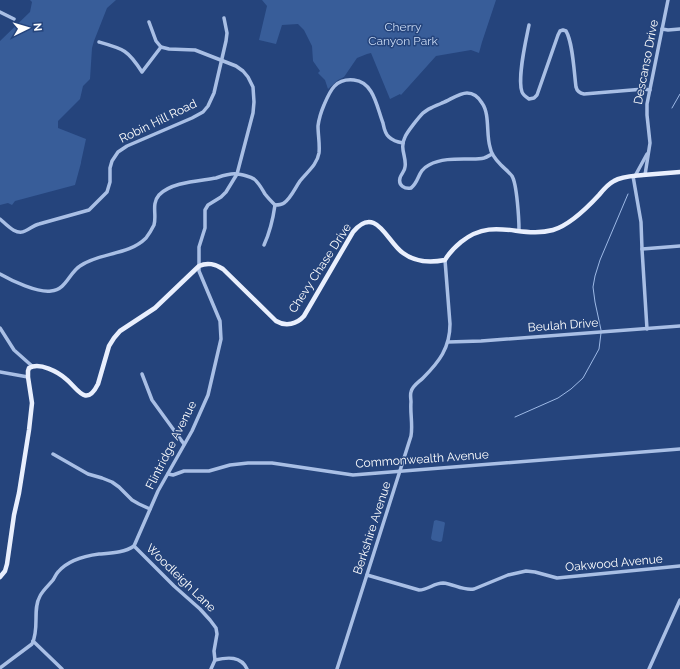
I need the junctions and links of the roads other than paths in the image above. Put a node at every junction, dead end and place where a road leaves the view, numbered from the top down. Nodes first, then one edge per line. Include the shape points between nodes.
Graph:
1 (668, 0) edge
2 (0, 12) edge
3 (224, 18) dead end
4 (14, 19) dead end
5 (149, 22) dead end
6 (528, 25) dead end
7 (662, 29) junction
8 (680, 29) edge
9 (99, 42) dead end
10 (161, 48) junction
11 (222, 60) junction
12 (650, 90) junction
13 (403, 143) junction
14 (648, 153) junction
15 (492, 154) junction
16 (680, 172) edge
17 (237, 174) junction
18 (645, 175) junction
19 (634, 176) junction
20 (275, 205) junction
21 (0, 219) edge
22 (519, 230) junction
23 (264, 245) dead end
24 (680, 246) edge
25 (642, 249) junction
26 (445, 260) junction
27 (199, 266) junction
28 (0, 274) edge
29 (680, 326) edge
30 (0, 328) edge
31 (647, 329) junction
32 (448, 342) junction
33 (32, 366) junction
34 (0, 372) edge
35 (142, 374) dead end
36 (28, 376) junction
37 (184, 444) junction
38 (680, 449) edge
39 (53, 454) dead end
40 (400, 471) junction
41 (168, 474) junction
42 (150, 509) junction
43 (134, 546) junction
44 (680, 566) edge
45 (367, 575) junction
46 (0, 576) edge
47 (680, 600) edge
48 (33, 640) junction
49 (216, 660) junction
50 (0, 668) edge
51 (62, 669) edge
52 (211, 669) edge
53 (247, 669) edge
54 (337, 669) edge
55 (649, 669) edge

1 - 7 street, Descanso Drive
2 - 4 street
3 - 11 street, Robin Hill Road via 227,33
5 - 10 street
6 - 12 street via 521,81 522,92 529,99 537,95 558,35 563,30 568,35 571,48 577,91 584,94
7 - 8 street
7 - 12 street, Descanso Drive
9 - 10 street via 129,54 142,72
10 - 11 street, Flintridge Avenue via 195,50
11 - 17 street, Flintridge Avenue via 242,71 253,87 253,113
11 - 21 street, Robin Hill Road via 214,93 203,112 118,152 110,168 107,192 89,210 34,225 25,232 15,231
12 - 14 street, Descanso Drive via 647,109 650,143
13 - 15 street via 406,166 400,180 403,188 407,189 414,186 423,169 440,160 484,158
13 - 15 street via 404,138 423,114 432,107 467,93 472,94 483,104
13 - 20 street via 394,141 387,135 367,86 352,80 340,82 330,92 320,117 317,160 285,203
14 - 18 street, Descanso Drive
14 - 19 street
15 - 22 street via 512,176 515,184
16 - 18 main road
17 - 20 street via 255,180
17 - 27 street, Flintridge Avenue via 226,192 205,210
17 - 28 street via 193,181 169,188 156,200 154,225 147,237 131,248 80,265 58,290 38,290
18 - 19 main road
19 - 22 main road via 609,183 575,218 558,228 536,232
19 - 25 street
20 - 23 street via 269,236
22 - 26 main road via 496,229 478,232 463,240
24 - 25 street
25 - 31 street
26 - 27 main road, Chevy Chase Drive via 426,262 413,258 399,250 380,227 370,222 363,223 353,232 302,319 288,325 276,322 223,269 209,263
26 - 32 street, Berkshire Avenue via 450,324
27 - 33 main road via 155,308 120,331 114,338 92,394 80,394 67,379 41,366
27 - 37 street, Flintridge Avenue via 220,321 221,339 208,395
29 - 31 street, Beulah Drive
30 - 33 street via 14,350
31 - 32 street, Beulah Drive
32 - 40 street, Berkshire Avenue via 437,362 410,393 412,432
33 - 36 main road via 29,368
34 - 36 street
35 - 37 street via 152,400
36 - 46 main road via 32,403 29,430 7,564
37 - 41 street, Flintridge Avenue
38 - 40 street, Commonwealth Avenue
39 - 42 street via 88,474 112,482 132,500
40 - 41 street, Commonwealth Avenue via 353,475 272,463 248,463 209,471
40 - 45 street, Berkshire Avenue
41 - 42 street, Flintridge Avenue
42 - 43 street, Flintridge Avenue
43 - 48 street via 122,552 83,557 64,566 38,598
43 - 49 street, Woodleigh Lane via 200,609 216,628
44 - 45 street, Oakwood Avenue via 557,578 526,571 508,575 474,589 444,583 419,590
45 - 54 street, Berkshire Avenue
47 - 55 street
48 - 50 street via 32,644
48 - 51 street
49 - 52 street
49 - 53 street via 238,660 244,663

